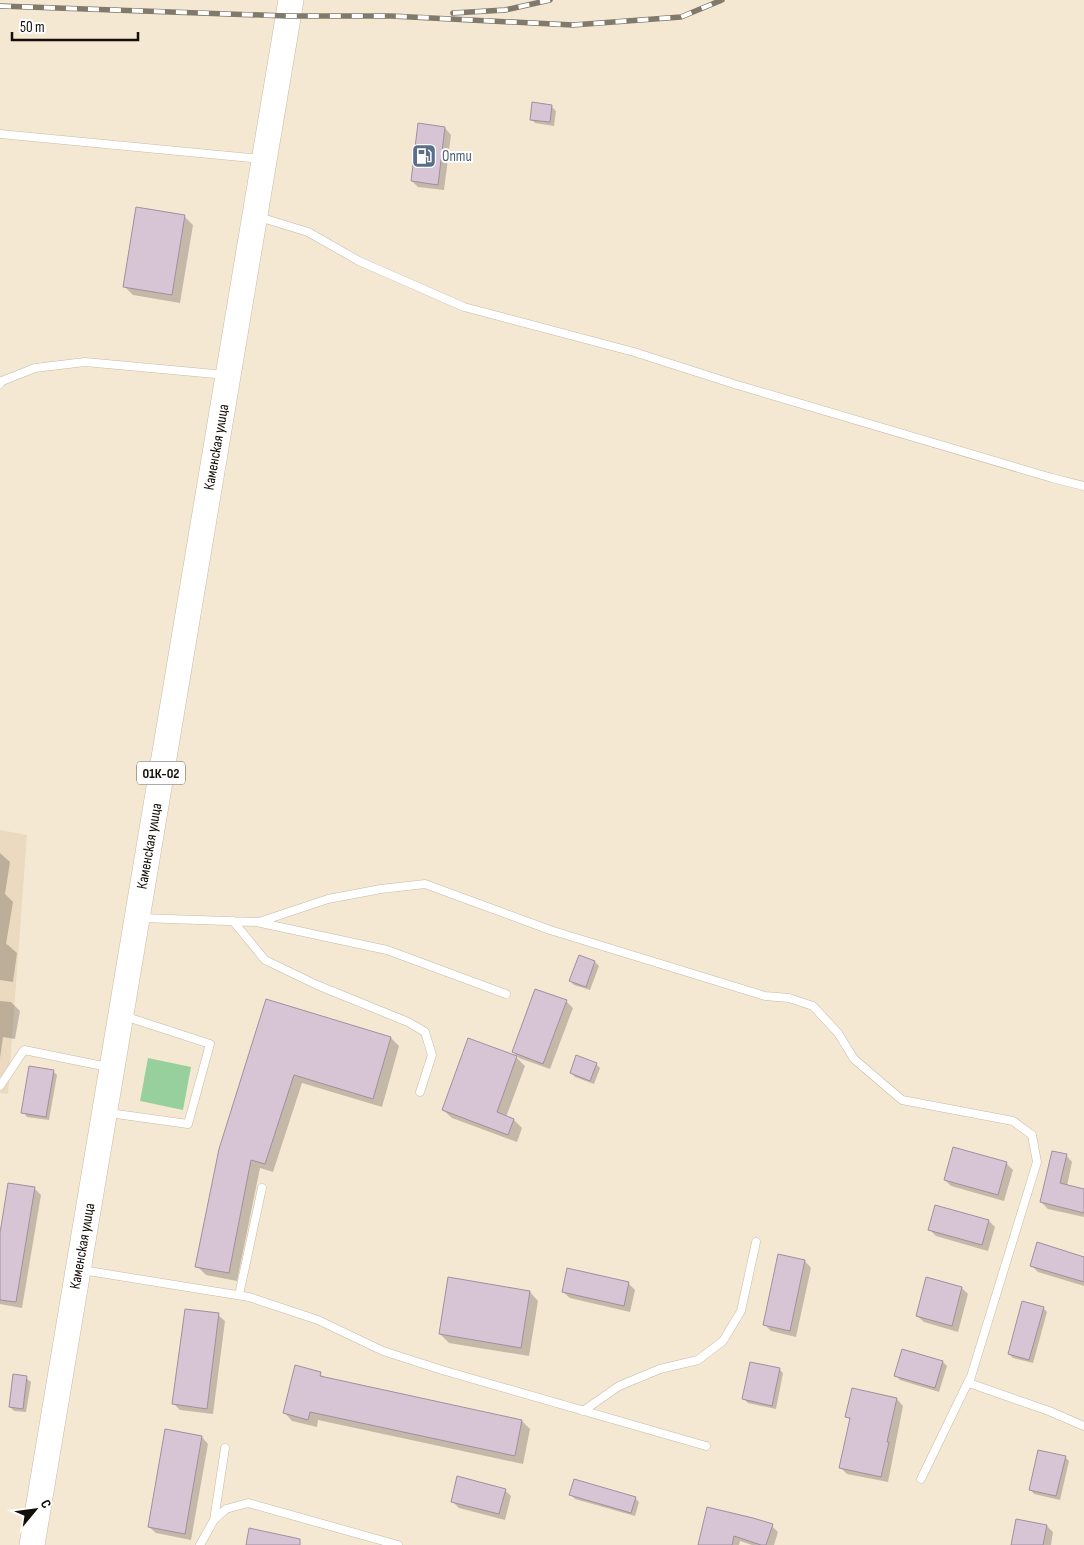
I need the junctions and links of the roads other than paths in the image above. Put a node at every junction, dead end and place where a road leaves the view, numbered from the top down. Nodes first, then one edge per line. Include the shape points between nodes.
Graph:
1 (291, 0) edge
2 (0, 134) edge
3 (264, 159) junction
4 (254, 216) junction
5 (228, 375) junction
6 (0, 384) edge
7 (1084, 486) edge
8 (137, 918) junction
9 (233, 921) junction
10 (259, 922) junction
11 (506, 994) dead end
12 (120, 1014) junction
13 (112, 1068) junction
14 (0, 1086) edge
15 (420, 1092) dead end
16 (104, 1112) junction
17 (262, 1188) dead end
18 (756, 1242) dead end
19 (78, 1269) junction
20 (239, 1295) junction
21 (970, 1378) junction
22 (583, 1411) junction
23 (1084, 1426) edge
24 (706, 1446) dead end
25 (225, 1448) dead end
26 (921, 1479) dead end
27 (214, 1520) junction
28 (32, 1545) edge
29 (200, 1545) edge
30 (398, 1545) edge

1 - 3 main road, Каменская улица / 01К-02
2 - 3 lane
3 - 4 main road, Каменская улица / 01К-02
4 - 5 main road, Каменская улица / 01К-02
4 - 7 lane via 308,232 359,261 464,307 634,352
5 - 6 lane via 85,362 35,368
5 - 8 main road, Каменская улица / 01К-02
8 - 9 lane
8 - 12 main road, Каменская улица / 01К-02
9 - 10 lane
9 - 15 lane via 265,960 425,1032 432,1055
10 - 11 lane via 387,950
10 - 21 lane via 328,899 425,884 550,930 765,996 789,998 813,1006 838,1033 854,1059 902,1100 1013,1121 1032,1136 1037,1162
12 - 13 main road, Каменская улица / 01К-02
12 - 16 lane via 210,1044 188,1124
13 - 14 lane via 24,1050
13 - 16 main road, Каменская улица / 01К-02
16 - 19 main road, Каменская улица / 01К-02
17 - 20 lane
18 - 22 lane via 741,1311 723,1341 698,1360 660,1369 619,1386
19 - 20 lane
19 - 28 main road, Каменская улица / 01К-02
20 - 22 lane via 318,1320 383,1351
21 - 23 lane via 968,1383
21 - 26 lane
22 - 24 lane
25 - 27 lane
27 - 29 lane
27 - 30 lane via 226,1509 248,1503

